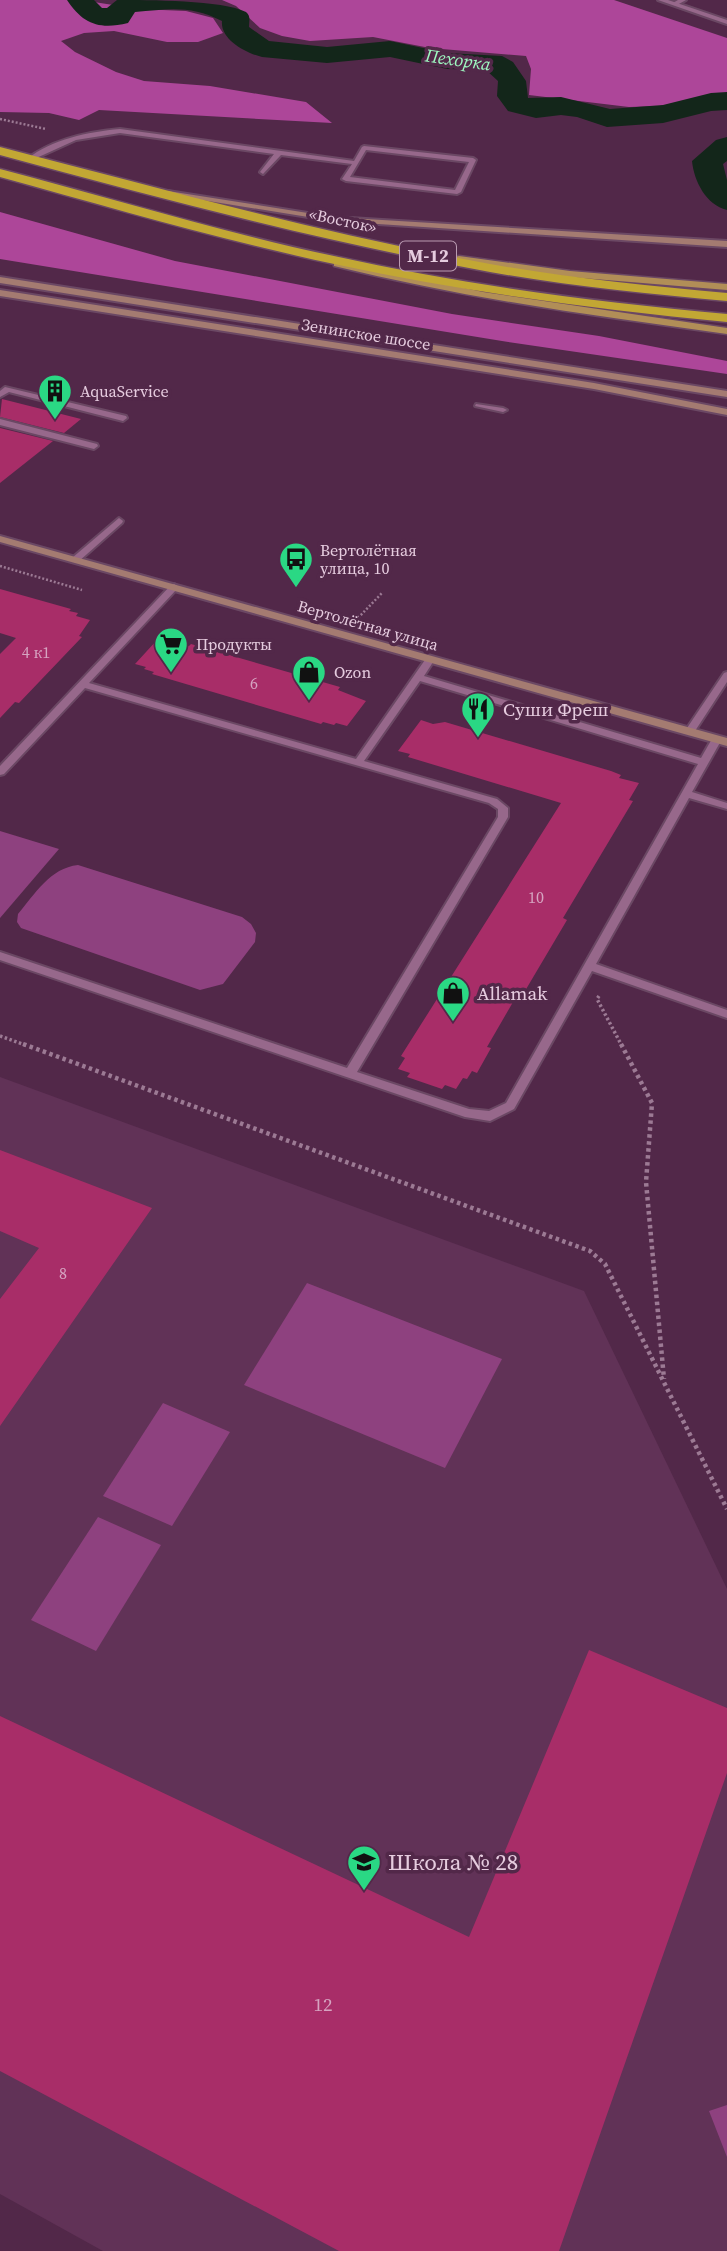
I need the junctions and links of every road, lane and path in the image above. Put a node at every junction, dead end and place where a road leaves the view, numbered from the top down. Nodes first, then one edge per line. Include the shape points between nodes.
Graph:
1 (661, 0) edge
2 (683, 0) edge
3 (675, 4) junction
4 (727, 22) edge
5 (0, 120) edge
6 (52, 131) dead end
7 (0, 152) edge
8 (278, 154) junction
9 (30, 159) junction
10 (356, 163) junction
11 (262, 172) dead end
12 (0, 173) edge
13 (134, 186) junction
14 (250, 241) junction
15 (727, 244) edge
16 (414, 254) junction
17 (0, 280) edge
18 (727, 287) edge
19 (0, 293) edge
20 (727, 297) edge
21 (727, 318) edge
22 (727, 331) edge
23 (727, 394) edge
24 (0, 395) edge
25 (479, 406) dead end
26 (503, 410) dead end
27 (727, 412) edge
28 (123, 418) dead end
29 (0, 422) edge
30 (94, 446) dead end
31 (119, 521) dead end
32 (0, 539) edge
33 (75, 560) junction
34 (0, 566) edge
35 (174, 587) junction
36 (82, 590) dead end
37 (382, 593) dead end
38 (358, 618) dead end
39 (430, 659) junction
40 (727, 675) edge
41 (418, 677) junction
42 (82, 684) junction
43 (690, 731) junction
44 (722, 740) edge
45 (704, 762) junction
46 (358, 763) junction
47 (0, 772) edge
48 (686, 793) junction
49 (727, 806) edge
50 (0, 956) edge
51 (588, 966) junction
52 (611, 974) junction
53 (727, 1014) edge
54 (0, 1036) edge
55 (351, 1072) junction
56 (664, 1383) junction
57 (727, 1509) edge

1 - 3 street
2 - 3 lane
3 - 4 street
5 - 6 path
7 - 9 highway, «Восток» / М-12
8 - 9 lane via 120,131 66,139
8 - 10 lane
8 - 11 lane
9 - 13 highway, «Восток» / М-12
10 - 10 lane via 346,179 457,191 473,160 364,148
12 - 14 highway, М-12
13 - 15 main road via 333,219
13 - 16 highway, «Восток» / М-12
14 - 21 highway, М-12 via 467,285
14 - 22 main road via 389,277 482,295
16 - 18 main road via 570,274
16 - 20 highway, «Восток» / М-12 via 581,282
17 - 23 main road
19 - 27 main road, Зенинское шоссе via 594,386
24 - 28 lane via 8,389
25 - 26 lane
29 - 30 lane
31 - 33 lane
32 - 33 main road, Вертолётная улица
33 - 35 main road, Вертолётная улица
34 - 36 path
35 - 39 main road, Вертолётная улица
35 - 42 lane
37 - 38 path
39 - 41 lane
39 - 43 main road, Вертолётная улица
40 - 43 lane
41 - 45 lane
41 - 46 lane
42 - 46 lane
42 - 47 lane
43 - 44 main road, Вертолётная улица
44 - 45 lane
45 - 48 lane
46 - 55 lane via 494,801 503,808 503,817
48 - 49 lane
48 - 51 lane
50 - 55 lane
51 - 52 lane
51 - 55 lane via 510,1106 490,1116 469,1114
52 - 53 lane
52 - 56 path via 597,999 652,1103 646,1182
54 - 56 path via 590,1251 605,1264
56 - 57 path

